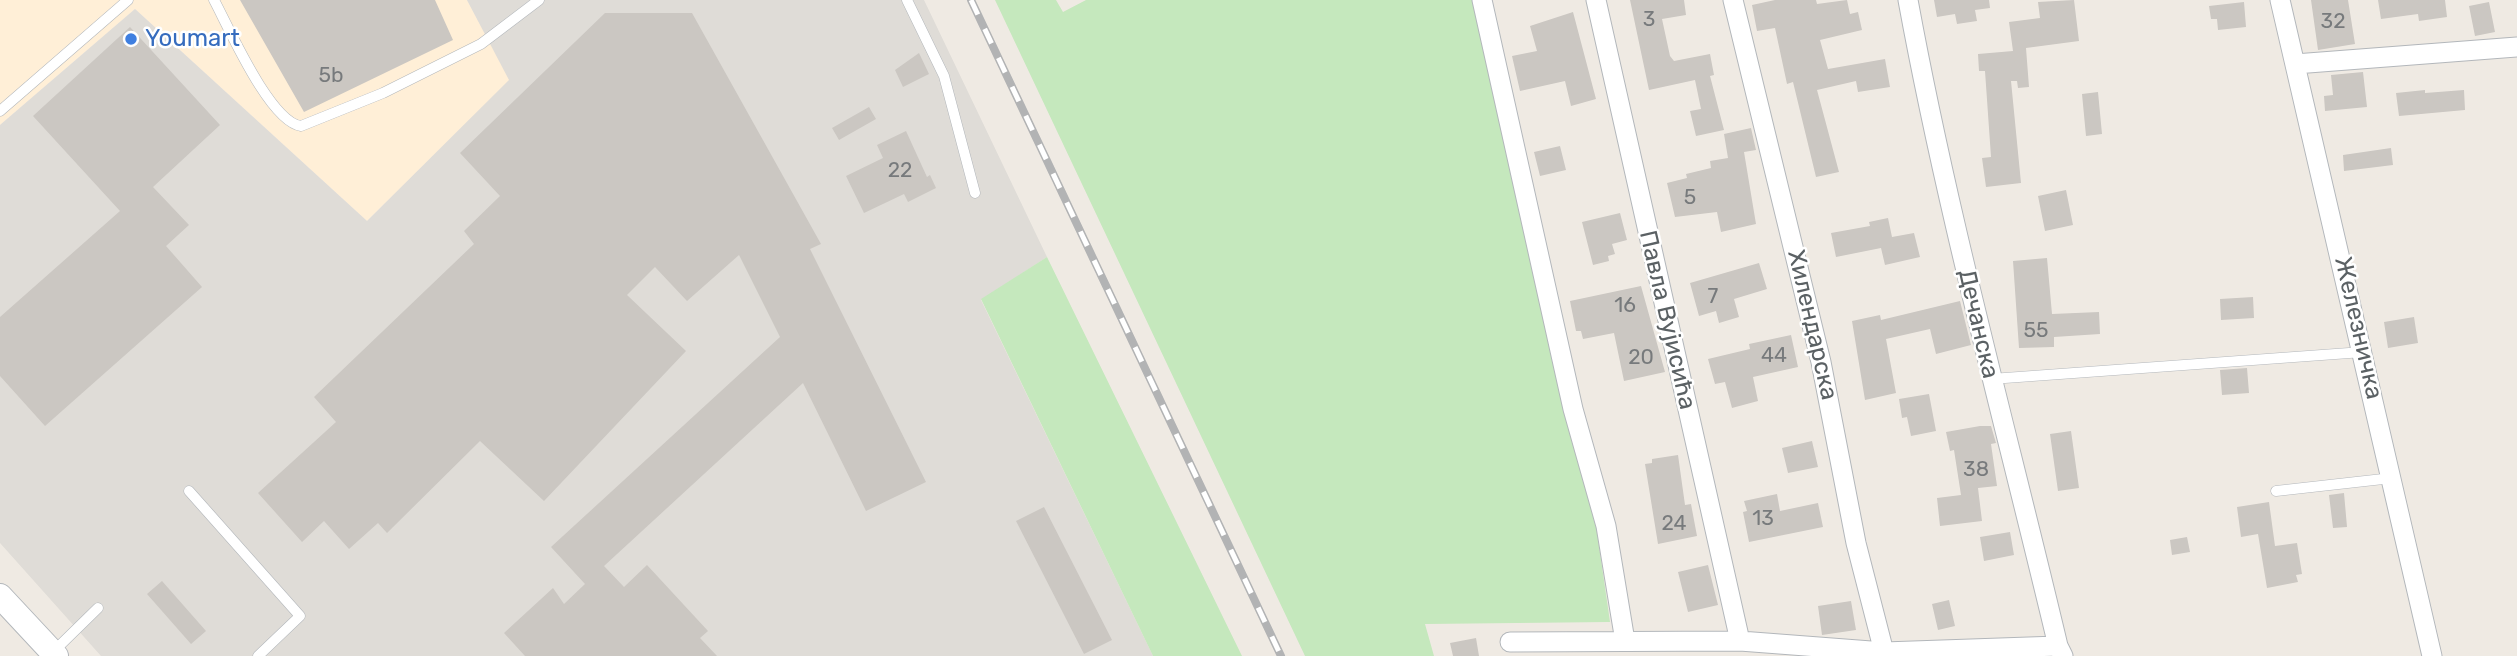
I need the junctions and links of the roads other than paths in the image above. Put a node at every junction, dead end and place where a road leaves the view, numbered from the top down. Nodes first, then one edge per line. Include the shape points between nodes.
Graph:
1 (128, 0) edge
2 (214, 0) edge
3 (539, 0) edge
4 (907, 0) edge
5 (1482, 0) edge
6 (1596, 0) edge
7 (1733, 0) edge
8 (1908, 0) edge
9 (2280, 0) edge
10 (2517, 47) edge
11 (2295, 64) junction
12 (0, 111) edge
13 (975, 193) dead end
14 (2363, 352) junction
15 (1991, 380) junction
16 (2392, 478) junction
17 (189, 491) dead end
18 (2276, 491) dead end
19 (0, 596) edge
20 (98, 608) dead end
21 (1625, 641) junction
22 (1740, 641) junction
23 (1510, 642) dead end
24 (2060, 651) edge
25 (1884, 652) junction
26 (53, 655) edge
27 (258, 656) edge
28 (2432, 656) edge

1 - 12 lane
2 - 3 lane via 283,117 301,126 383,93 481,44
4 - 13 lane via 944,76
5 - 21 street via 1570,396 1606,526
6 - 22 street, Павла Вујисића
7 - 25 street, Хилендарска via 1821,362 1856,543
8 - 15 street, Дечанска
9 - 11 street, Железничка
10 - 11 street
11 - 14 street, Железничка
14 - 15 lane
14 - 16 street, Железничка
15 - 24 street, Дечанска
16 - 18 lane
16 - 28 street, Железничка
17 - 27 lane via 300,616
19 - 26 street
20 - 26 lane
21 - 22 street
21 - 23 street
22 - 25 street
24 - 25 street

